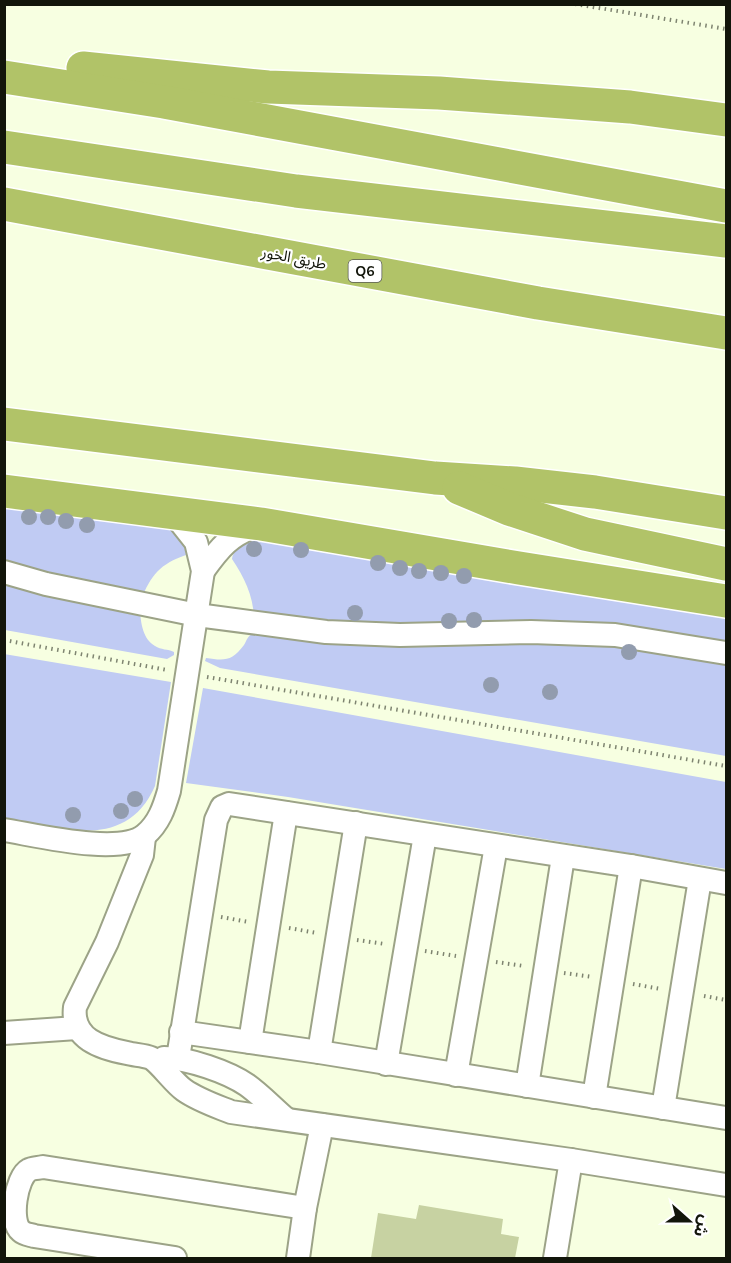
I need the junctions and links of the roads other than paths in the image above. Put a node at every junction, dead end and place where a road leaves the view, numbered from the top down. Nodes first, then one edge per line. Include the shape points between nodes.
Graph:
1 (4, 60) edge
2 (4, 77) edge
3 (726, 120) edge
4 (4, 147) edge
5 (4, 204) edge
6 (726, 206) edge
7 (726, 242) edge
8 (726, 333) edge
9 (4, 424) edge
10 (435, 478) junction
11 (4, 491) edge
12 (174, 513) junction
13 (726, 513) edge
14 (261, 524) junction
15 (726, 564) edge
16 (203, 571) junction
17 (4, 572) edge
18 (726, 601) edge
19 (197, 615) junction
20 (726, 653) edge
21 (286, 813) junction
22 (356, 823) junction
23 (4, 830) edge
24 (425, 835) junction
25 (144, 837) junction
26 (496, 846) junction
27 (563, 857) junction
28 (631, 866) junction
29 (700, 879) junction
30 (726, 883) edge
31 (77, 1028) junction
32 (181, 1032) junction
33 (4, 1033) edge
34 (250, 1042) junction
35 (319, 1052) junction
36 (152, 1058) junction
37 (178, 1058) junction
38 (386, 1064) junction
39 (456, 1075) junction
40 (526, 1086) junction
41 (594, 1097) junction
42 (663, 1108) junction
43 (726, 1118) edge
44 (286, 1119) junction
45 (322, 1125) junction
46 (571, 1160) junction
47 (726, 1185) edge
48 (305, 1208) junction
49 (175, 1258) edge
50 (298, 1258) edge
51 (555, 1258) edge

1 - 3 highway via 268,87 439,93 630,107
2 - 6 highway via 164,102
4 - 7 highway via 296,191
5 - 8 highway, طريق الخور / Q6 via 538,303
9 - 10 highway
10 - 13 highway via 595,492
10 - 15 highway via 509,509 585,534
11 - 12 highway
12 - 14 highway
12 - 16 street via 196,542
14 - 16 street via 227,540
14 - 18 highway
16 - 19 street
17 - 19 street
19 - 20 street via 326,632 615,635
19 - 25 street via 169,791 163,811
21 - 22 street
21 - 32 street via 229,804 219,812
21 - 34 street
22 - 24 street
22 - 35 street
23 - 25 street via 109,845
24 - 26 street
24 - 38 street
25 - 31 street via 142,855 107,942 75,1006
26 - 27 street
26 - 39 street
27 - 28 street
27 - 40 street
28 - 29 street
28 - 41 street
29 - 30 street
29 - 42 street
31 - 33 street
31 - 36 street via 91,1040 117,1051
32 - 34 street
32 - 37 street
34 - 35 street
35 - 38 street
36 - 37 street
36 - 44 street via 186,1092 231,1113
37 - 44 street via 200,1063 246,1084
38 - 39 street
39 - 40 street
40 - 41 street
41 - 42 street
42 - 43 street
44 - 45 street
45 - 46 street
45 - 48 street
46 - 47 street
46 - 51 street
48 - 49 street via 43,1167 29,1169 19,1181 14,1215 21,1231
48 - 50 street

